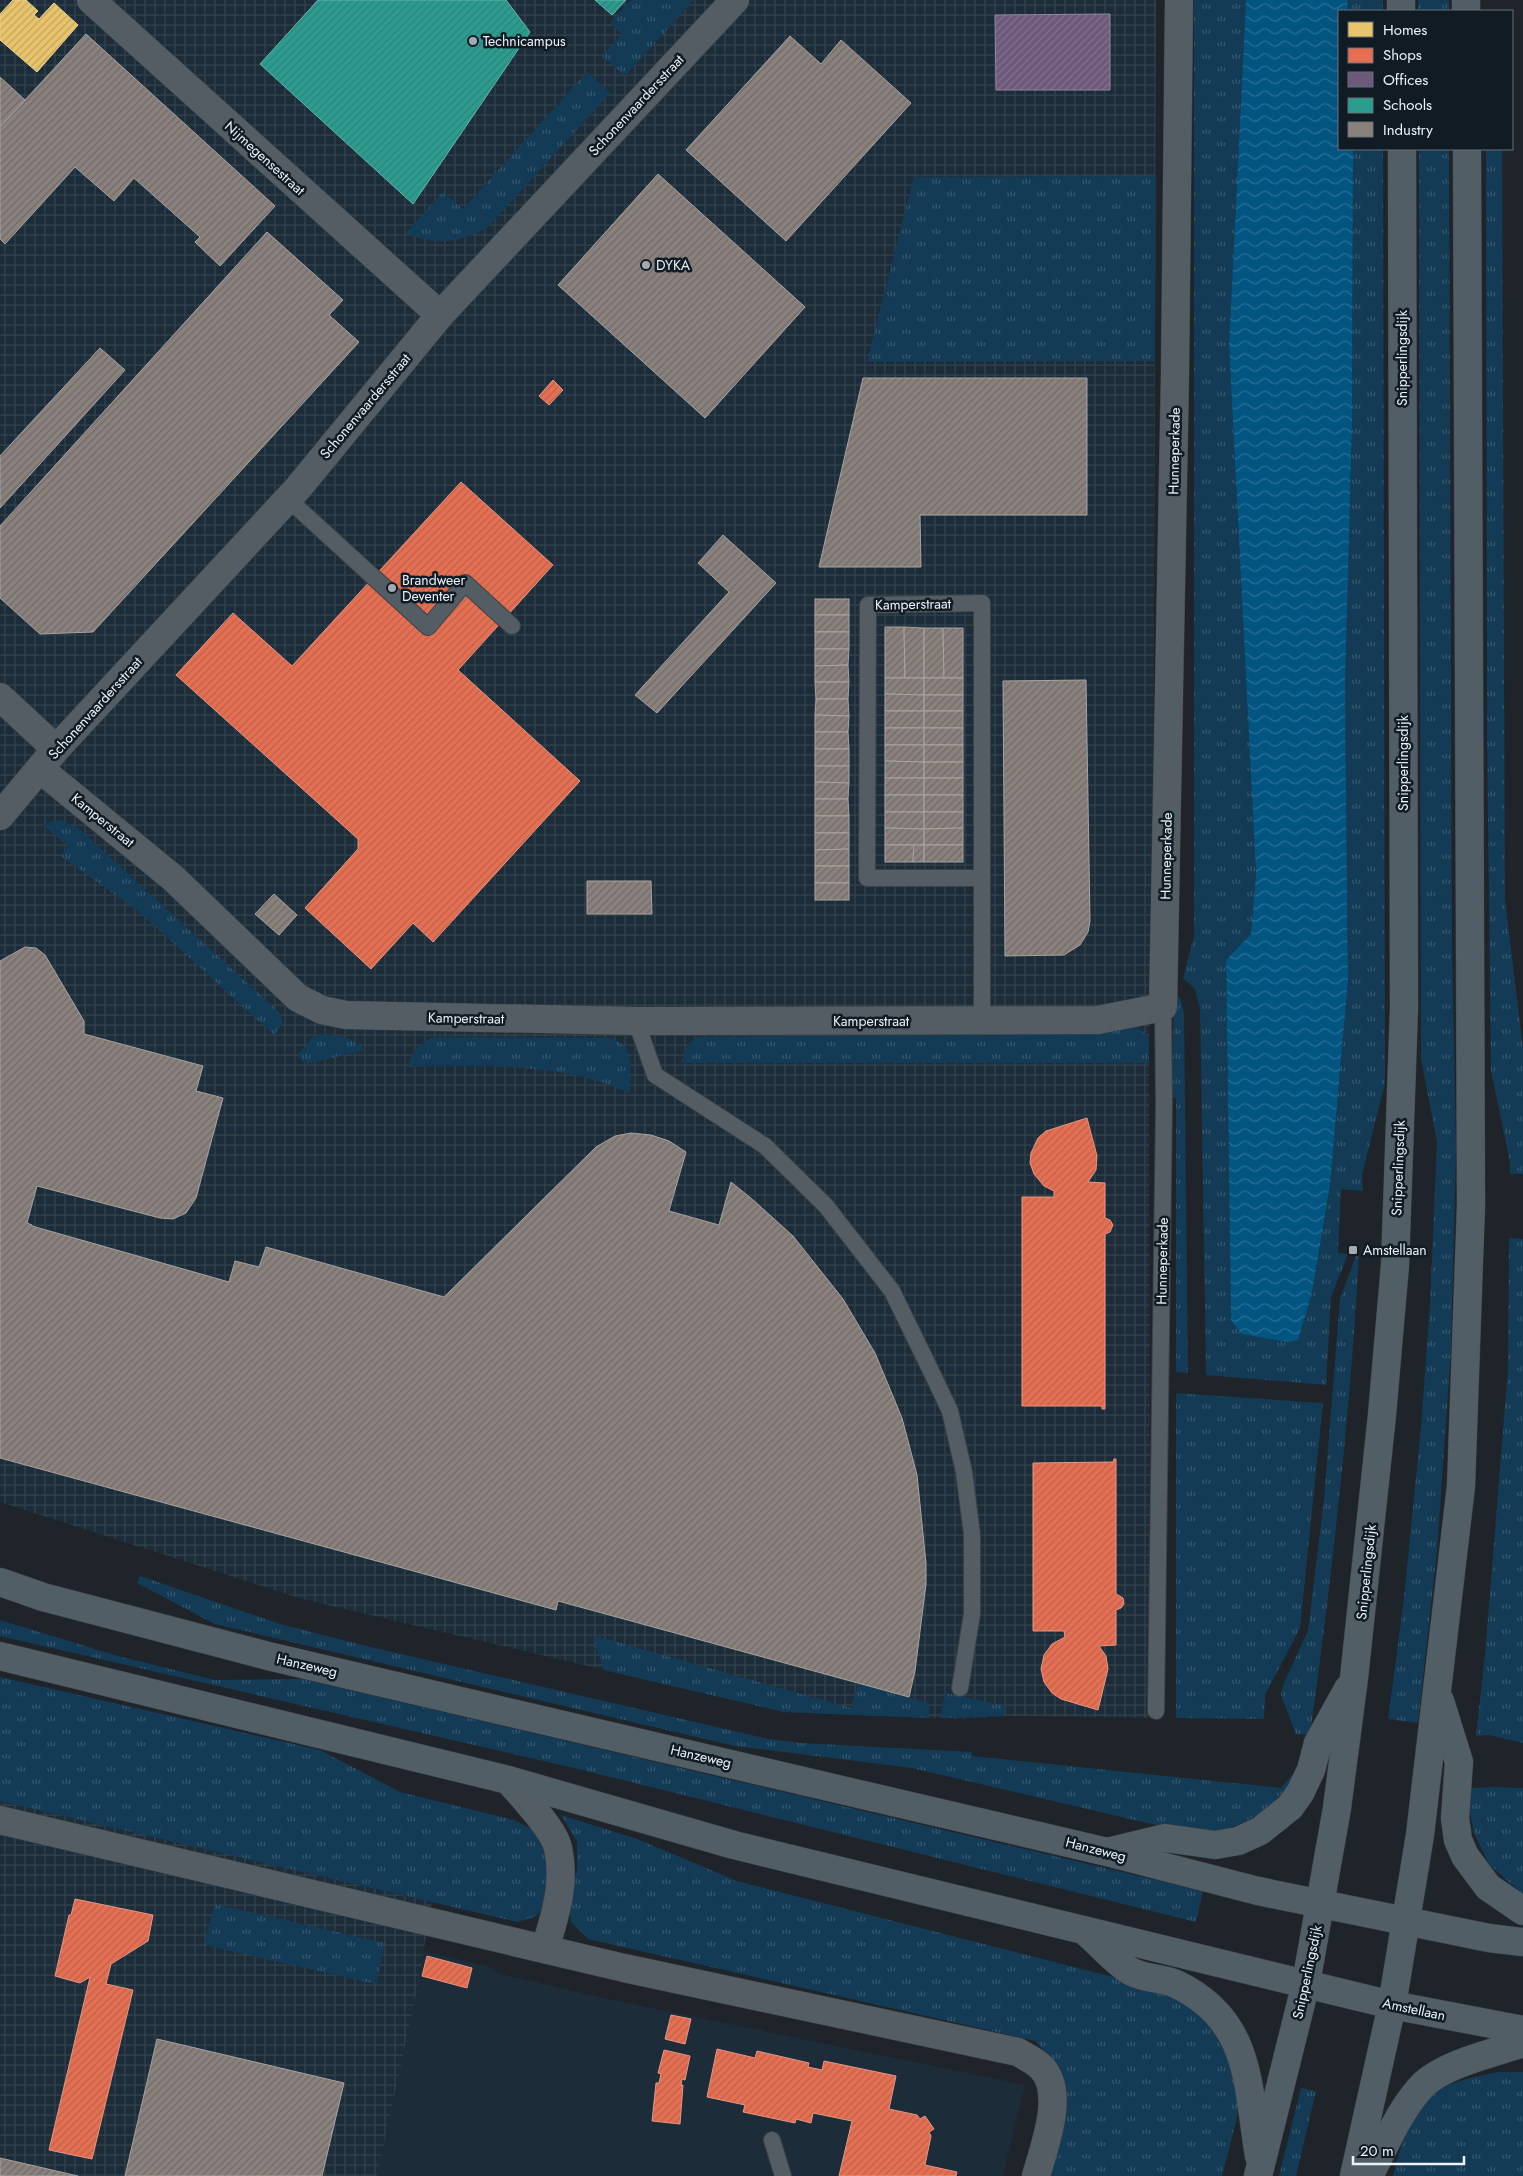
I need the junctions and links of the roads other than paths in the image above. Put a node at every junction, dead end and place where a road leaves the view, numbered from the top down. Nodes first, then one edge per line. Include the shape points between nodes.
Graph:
1 (91, 0) edge
2 (734, 0) edge
3 (1178, 0) edge
4 (1402, 150) edge
5 (1467, 150) edge
6 (440, 315) junction
7 (288, 498) junction
8 (512, 626) dead end
9 (0, 697) edge
10 (48, 759) junction
11 (0, 816) edge
12 (982, 878) junction
13 (1163, 1007) junction
14 (982, 1020) junction
15 (636, 1021) junction
16 (0, 1582) edge
17 (0, 1656) edge
18 (1354, 1678) junction
19 (960, 1688) dead end
20 (1438, 1692) junction
21 (1156, 1711) dead end
22 (508, 1780) junction
23 (0, 1820) edge
24 (1107, 1852) junction
25 (1320, 1905) junction
26 (1523, 1911) edge
27 (1405, 1920) junction
28 (1083, 1930) junction
29 (1523, 1942) edge
30 (544, 1949) junction
31 (1306, 1983) junction
32 (1392, 2004) junction
33 (1523, 2030) edge
34 (1523, 2043) edge
35 (772, 2140) dead end
36 (1260, 2172) edge
37 (784, 2176) edge
38 (1036, 2176) edge
39 (1354, 2176) edge
40 (1369, 2176) edge

1 - 6 street, Nijmegensestraat
2 - 6 street, Schonenvaardersstraat
3 - 13 street, Hunneperkade via 1175,384
4 - 18 main road, Snipperlingsdijk via 1404,1008 1395,1266
5 - 20 main road via 1472,1206 1461,1486
6 - 7 street, Schonenvaardersstraat
7 - 8 lane via 428,627 466,583
7 - 10 street, Schonenvaardersstraat
9 - 10 street, Kamperstraat
10 - 11 street, Schonenvaardersstraat
10 - 15 street, Kamperstraat via 298,998 322,1010 346,1015
12 - 12 lane, Kamperstraat via 982,603 868,604 867,878
12 - 14 lane, Kamperstraat
13 - 14 street, Kamperstraat via 1098,1020
13 - 21 lane, Hunneperkade
14 - 15 street, Kamperstraat
15 - 19 lane via 655,1075 765,1146 826,1206 892,1291 930,1369 950,1411 964,1472 972,1534 972,1614
16 - 24 main road, Hanzeweg via 43,1598 268,1656
17 - 22 main road
18 - 24 main road via 1318,1743 1311,1770 1300,1793 1290,1807 1260,1831 1238,1841 1215,1845 1165,1838
18 - 25 main road, Snipperlingsdijk
20 - 26 main road via 1460,1762 1455,1818 1458,1840 1488,1887
20 - 27 main road via 1420,1835
22 - 28 main road via 734,1845
22 - 30 street via 540,1817 558,1846 561,1893
23 - 30 street
24 - 25 main road, Hanzeweg
25 - 27 main road, Hanzeweg
25 - 31 main road, Snipperlingsdijk
27 - 29 main road
27 - 32 main road
28 - 31 main road
28 - 36 main road via 1132,1972 1175,1984 1201,1998 1223,2018 1244,2063
30 - 38 street via 1018,2052 1042,2067 1051,2081 1053,2113
31 - 32 main road, Amstellaan
31 - 36 main road, Snipperlingsdijk
32 - 33 main road, Amstellaan
32 - 39 main road
34 - 40 main road via 1446,2070 1425,2084 1404,2111
35 - 37 lane

